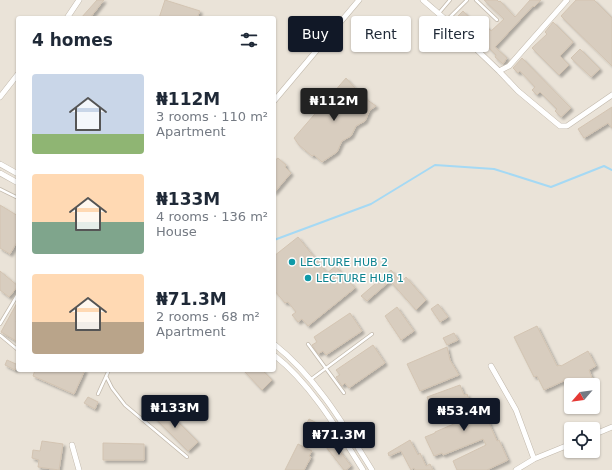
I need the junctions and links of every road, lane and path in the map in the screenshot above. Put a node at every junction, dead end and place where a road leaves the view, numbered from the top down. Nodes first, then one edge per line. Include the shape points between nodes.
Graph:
1 (79, 0) edge
2 (358, 0) edge
3 (423, 0) edge
4 (450, 0) edge
5 (467, 0) edge
6 (476, 0) edge
7 (567, 0) edge
8 (438, 13) junction
9 (68, 16) edge
10 (441, 16) edge
11 (450, 16) edge
12 (497, 20) dead end
13 (479, 52) edge
14 (498, 71) junction
15 (16, 77) edge
16 (612, 95) edge
17 (0, 97) edge
18 (276, 99) edge
19 (0, 164) edge
20 (0, 173) edge
21 (16, 173) edge
22 (16, 182) edge
23 (0, 189) edge
24 (16, 197) edge
25 (16, 297) edge
26 (0, 324) edge
27 (372, 334) dead end
28 (0, 335) edge
29 (308, 344) dead end
30 (276, 346) edge
31 (16, 348) edge
32 (276, 356) edge
33 (491, 366) dead end
34 (326, 368) junction
35 (109, 372) edge
36 (106, 376) junction
37 (310, 380) junction
38 (319, 392) junction
39 (344, 393) dead end
40 (98, 394) dead end
41 (313, 396) junction
42 (612, 427) edge
43 (600, 432) edge
44 (72, 444) dead end
45 (564, 447) edge
46 (187, 457) dead end
47 (534, 459) junction
48 (79, 470) edge
49 (363, 470) edge
50 (372, 470) edge
51 (516, 470) edge

1 - 9 street
2 - 18 street
3 - 8 street
4 - 8 lane
5 - 11 lane
6 - 12 lane
7 - 14 street via 509,66
8 - 10 street
13 - 14 street
14 - 16 street via 562,127
15 - 17 street
19 - 21 street
20 - 22 street
23 - 24 lane
25 - 26 lane
27 - 34 lane
28 - 31 lane
29 - 34 lane
30 - 37 street via 299,366
32 - 41 street via 294,372
33 - 47 street via 516,410
34 - 37 lane
34 - 39 lane
35 - 36 lane
36 - 40 lane
36 - 46 lane via 125,405
37 - 38 street
38 - 41 street
38 - 50 street via 348,431
41 - 49 street
42 - 43 street
44 - 48 street
45 - 47 street
47 - 51 street

